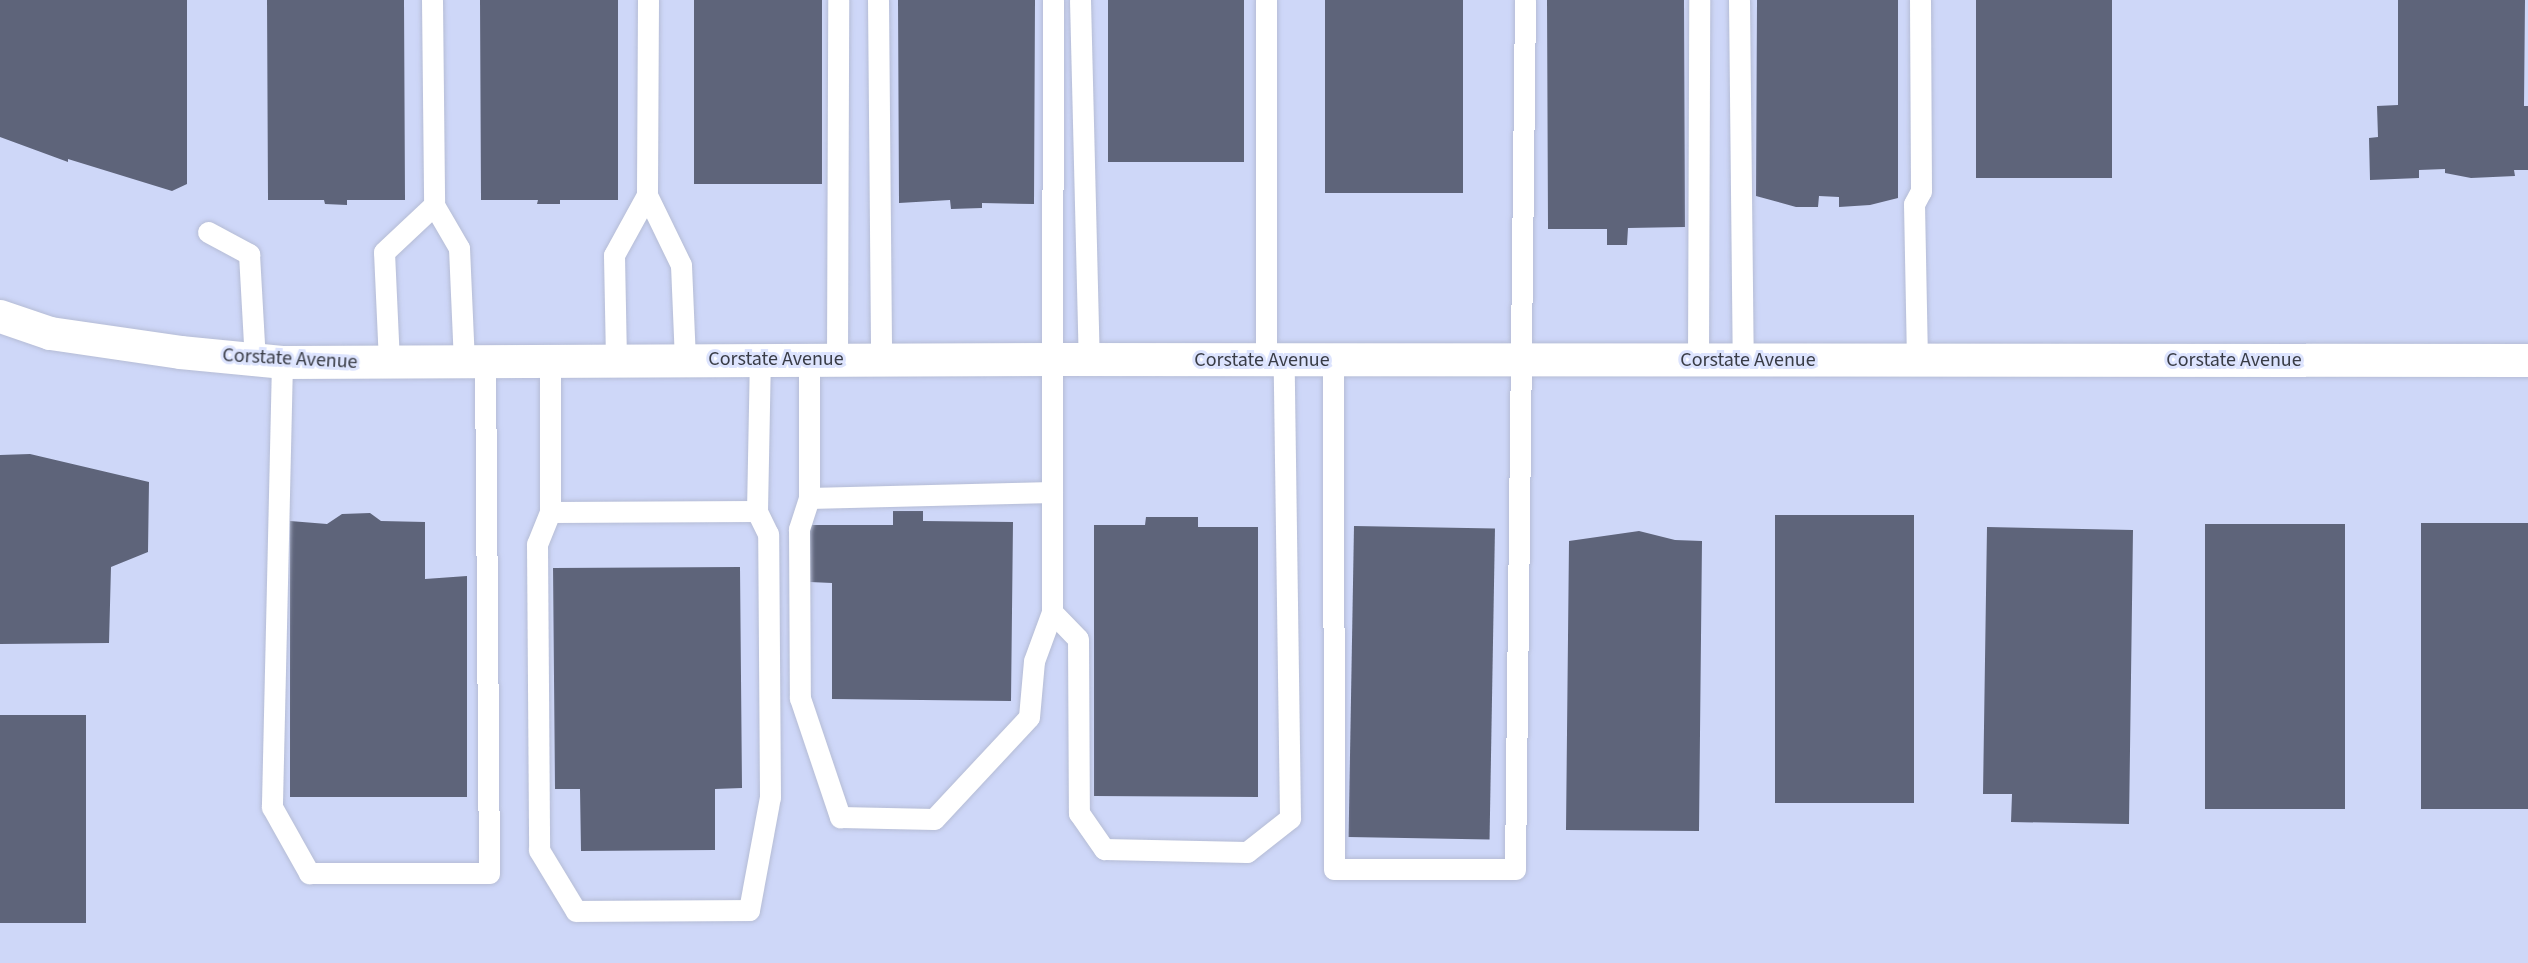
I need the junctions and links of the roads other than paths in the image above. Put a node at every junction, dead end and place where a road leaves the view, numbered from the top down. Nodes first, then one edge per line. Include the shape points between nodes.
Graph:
1 (432, 0) edge
2 (648, 0) edge
3 (838, 0) edge
4 (878, 0) edge
5 (1053, 0) edge
6 (1080, 0) edge
7 (1266, 0) edge
8 (1525, 0) edge
9 (1699, 0) edge
10 (1739, 0) edge
11 (1920, 0) edge
12 (647, 195) junction
13 (434, 205) junction
14 (208, 232) dead end
15 (0, 315) edge
16 (685, 359) junction
17 (760, 359) junction
18 (823, 359) junction
19 (1053, 359) junction
20 (1089, 359) junction
21 (1521, 359) junction
22 (550, 360) junction
23 (615, 360) junction
24 (881, 360) junction
25 (1743, 360) junction
26 (1917, 360) junction
27 (2528, 360) edge
28 (268, 361) junction
29 (475, 361) junction
30 (1275, 361) junction
31 (1333, 361) junction
32 (1698, 361) junction
33 (389, 362) junction
34 (1052, 492) junction
35 (809, 498) junction
36 (757, 511) junction
37 (550, 512) junction
38 (1052, 612) junction

1 - 13 lane
2 - 12 lane
3 - 18 lane
4 - 24 lane
5 - 19 lane
6 - 20 lane
7 - 30 lane
8 - 21 lane
9 - 32 lane
10 - 25 lane
11 - 26 lane via 1921,191 1914,204
12 - 16 lane via 681,265
12 - 23 lane via 614,255
13 - 29 lane via 459,248
13 - 33 lane via 384,252
14 - 28 lane via 249,254
15 - 28 street, Corstate Avenue via 50,333
16 - 17 street, Corstate Avenue
16 - 23 street, Corstate Avenue
17 - 18 street, Corstate Avenue
17 - 36 lane
18 - 24 street, Corstate Avenue
18 - 35 lane
19 - 20 street, Corstate Avenue
19 - 24 street, Corstate Avenue
19 - 34 lane
20 - 30 street, Corstate Avenue
21 - 31 street, Corstate Avenue
21 - 31 lane via 1515,869 1334,870
21 - 32 street, Corstate Avenue
22 - 23 street, Corstate Avenue
22 - 29 street, Corstate Avenue
22 - 37 lane
25 - 26 street, Corstate Avenue
25 - 32 street, Corstate Avenue
26 - 27 street, Corstate Avenue
28 - 29 lane via 272,807 309,873 489,873
28 - 33 street, Corstate Avenue
29 - 33 street, Corstate Avenue
30 - 31 street, Corstate Avenue
30 - 38 lane via 1290,818 1247,852 1104,849 1079,813 1078,639
34 - 35 lane
34 - 38 lane
35 - 38 lane via 799,529 800,698 840,817 934,819 1029,717 1034,661
36 - 37 lane
36 - 37 lane via 768,534 770,797 749,910 622,911 576,911 539,850 537,544

